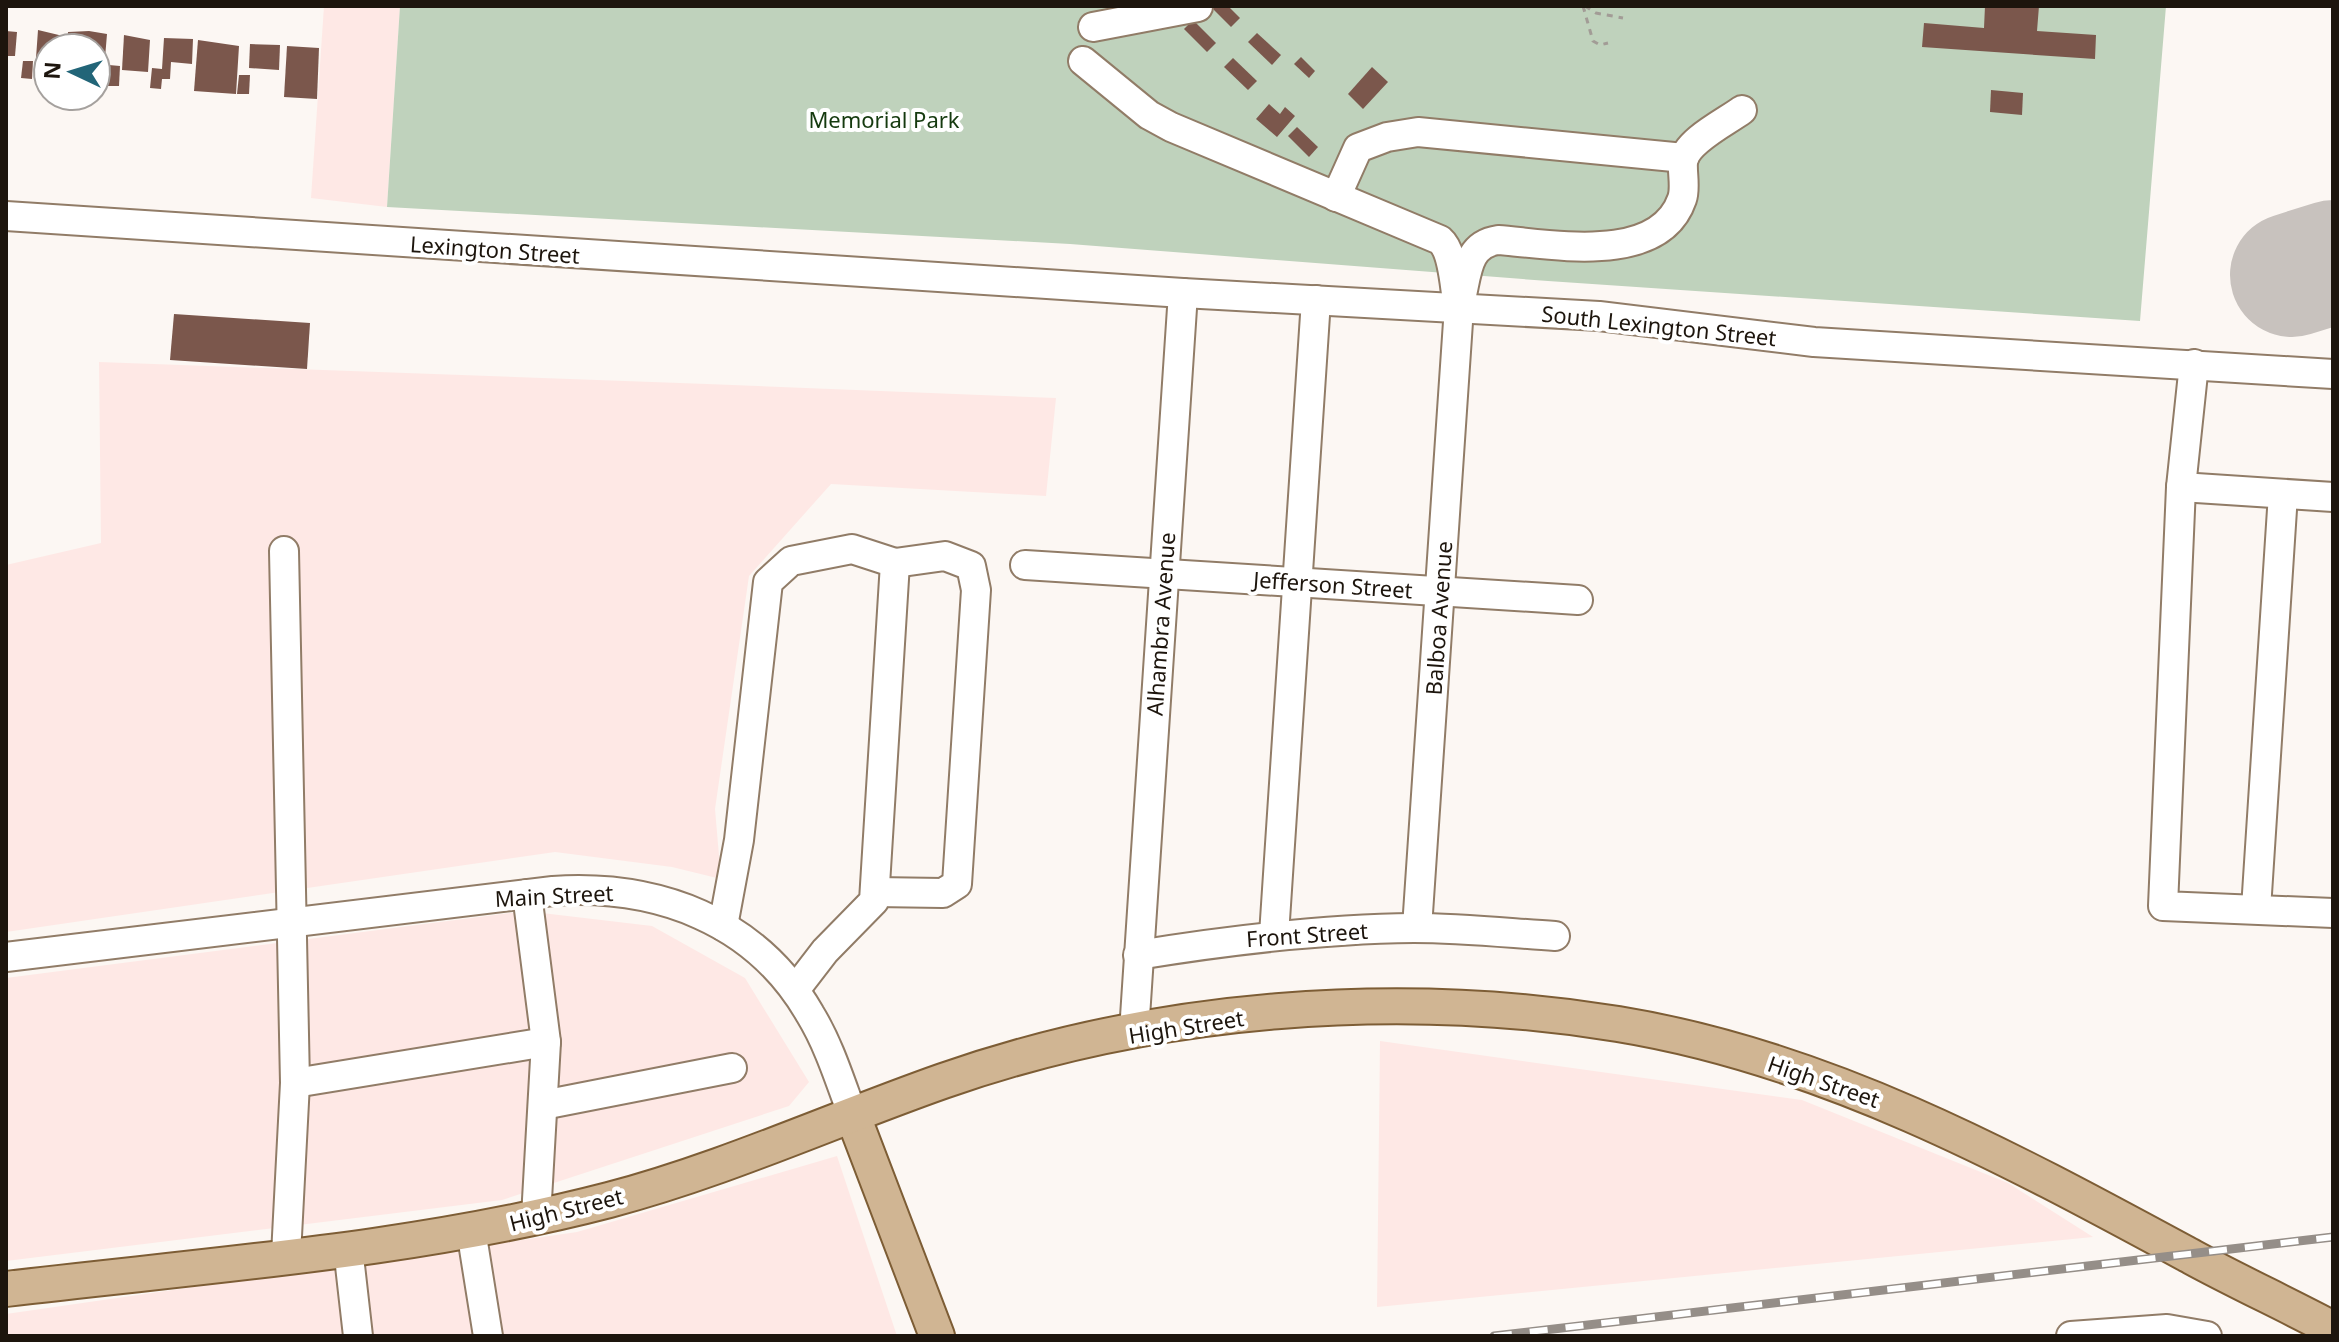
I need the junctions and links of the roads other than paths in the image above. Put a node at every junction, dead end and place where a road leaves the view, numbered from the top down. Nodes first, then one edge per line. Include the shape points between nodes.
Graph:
1 (1198, 7) edge
2 (1093, 27) dead end
3 (1083, 61) dead end
4 (1742, 110) dead end
5 (1684, 158) junction
6 (1336, 197) junction
7 (6, 216) edge
8 (984, 281) joint
9 (1183, 293) junction
10 (1316, 300) junction
11 (1459, 307) junction
12 (2194, 364) junction
13 (2333, 374) edge
14 (2181, 487) junction
15 (2283, 494) junction
16 (2333, 497) edge
17 (284, 551) dead end
18 (895, 563) junction
19 (1025, 565) dead end
20 (1164, 573) junction
21 (1297, 582) junction
22 (1440, 591) junction
23 (1578, 600) dead end
24 (875, 892) junction
25 (527, 894) junction
26 (2256, 909) junction
27 (2333, 913) edge
28 (293, 922) junction
29 (723, 926) junction
30 (1417, 928) junction
31 (1274, 935) junction
32 (1555, 936) dead end
33 (1138, 955) junction
34 (6, 957) edge
35 (795, 990) junction
36 (1134, 1032) junction
37 (546, 1042) junction
38 (732, 1068) dead end
39 (295, 1083) junction
40 (543, 1105) junction
41 (853, 1116) junction
42 (536, 1217) junction
43 (471, 1230) junction
44 (348, 1248) junction
45 (286, 1255) junction
46 (6, 1289) edge
47 (2333, 1329) edge
48 (358, 1336) edge
49 (488, 1336) edge
50 (937, 1336) edge
51 (2071, 1336) edge
52 (2207, 1336) edge

1 - 2 street
3 - 6 street via 1171,127
4 - 5 street
5 - 6 street via 1418,132 1358,148
5 - 11 street via 1683,197 1658,229 1616,246 1484,242 1473,252
6 - 11 street via 1448,247
7 - 8 street, Lexington Street
8 - 9 street, South Lexington Street
9 - 10 street, South Lexington Street
9 - 20 street, Alhambra Avenue
10 - 11 street, South Lexington Street
10 - 21 street
11 - 12 street, South Lexington Street via 1679,323 1814,342
11 - 22 street, Balboa Avenue
12 - 13 street, South Lexington Street
12 - 14 street
14 - 15 street
14 - 26 street via 2163,906
15 - 16 street
15 - 26 street
17 - 28 street
18 - 24 street
18 - 24 street via 945,556 971,566 976,590 957,884 943,893
18 - 29 street via 852,549 791,561 768,582 739,840
19 - 20 street, Jefferson Street
20 - 21 street, Jefferson Street
20 - 33 street, Alhambra Avenue
21 - 22 street, Jefferson Street
21 - 31 street
22 - 23 street, Jefferson Street
22 - 30 street, Balboa Avenue
24 - 35 street via 874,901
25 - 28 street, Main Street
25 - 29 street, Main Street via 642,894
25 - 37 street
26 - 27 street
28 - 34 street, Main Street
28 - 39 street
29 - 35 street, Main Street
30 - 31 street, Front Street
30 - 32 street, Front Street
31 - 33 street, Front Street
33 - 36 street
35 - 41 street, Main Street via 820,1031
36 - 41 main road, High Street via 947,1080
36 - 47 main road, High Street via 1219,1019 1391,1006 1566,1017 1711,1044 1909,1111
37 - 39 street
37 - 40 street
38 - 40 street
39 - 45 street
40 - 42 street
41 - 42 main road, High Street via 616,1198
41 - 50 main road, Main Street
42 - 43 main road, High Street
43 - 44 main road, High Street
43 - 49 street
44 - 45 main road, High Street
44 - 48 street
45 - 46 main road, High Street
51 - 52 street via 2167,1329

